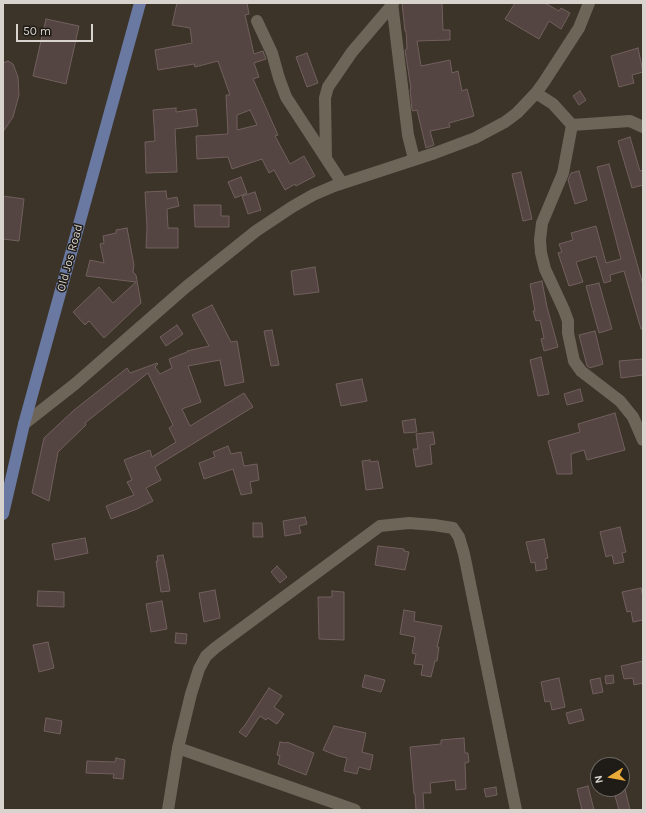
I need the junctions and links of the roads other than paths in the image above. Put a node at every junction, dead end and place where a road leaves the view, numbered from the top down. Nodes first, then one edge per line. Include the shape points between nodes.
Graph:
1 (140, 3) edge
2 (590, 3) edge
3 (392, 4) edge
4 (257, 20) dead end
5 (536, 93) junction
6 (572, 125) junction
7 (643, 127) edge
8 (326, 158) junction
9 (414, 159) junction
10 (342, 183) junction
11 (24, 424) junction
12 (643, 440) edge
13 (3, 514) edge
14 (178, 748) junction
15 (168, 810) edge
16 (355, 810) edge
17 (516, 810) edge

1 - 11 main road, Old Jos Road
2 - 5 street via 579,28
3 - 8 street via 352,52 328,87 325,98
3 - 9 street via 408,135
4 - 8 street via 272,53 286,97
5 - 6 street via 553,104
5 - 9 street via 505,122 475,138
6 - 7 street via 630,121
6 - 12 street via 563,173 542,223 541,253 545,269 568,321 574,361 581,371 620,401 632,417
8 - 10 street
9 - 10 street
10 - 11 street via 313,195 256,231
11 - 13 main road, Old Jos Road
14 - 15 street
14 - 16 street
14 - 17 street via 199,669 206,656 215,648 380,526 409,523 445,526 457,532 461,543

